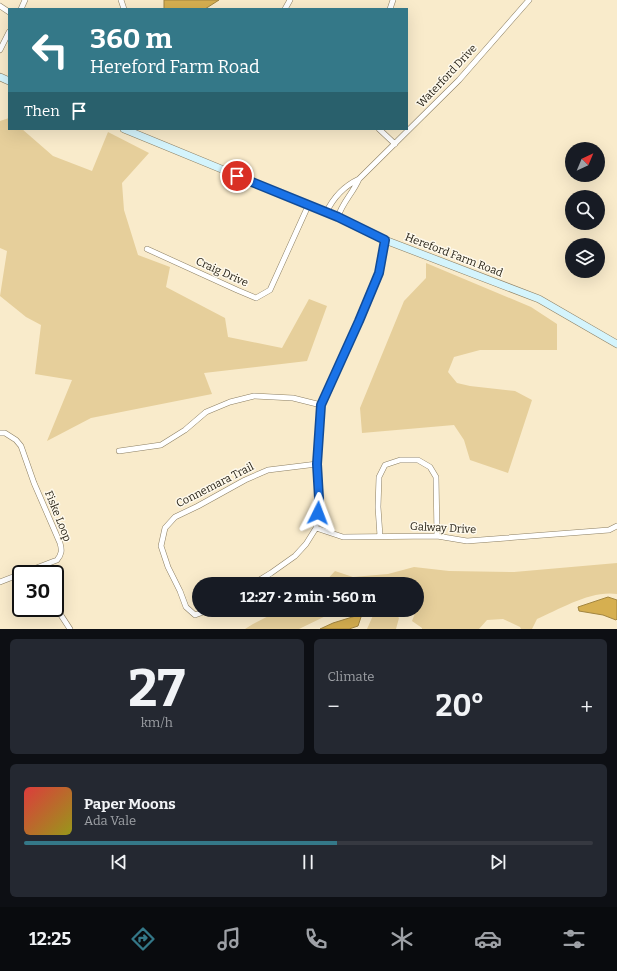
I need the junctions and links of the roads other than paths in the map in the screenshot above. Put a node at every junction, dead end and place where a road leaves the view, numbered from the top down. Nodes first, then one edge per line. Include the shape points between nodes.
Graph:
1 (529, 0) edge
2 (8, 34) edge
3 (0, 50) edge
4 (126, 130) edge
5 (380, 130) edge
6 (395, 144) junction
7 (359, 179) junction
8 (344, 188) junction
9 (350, 194) junction
10 (308, 206) junction
11 (326, 213) junction
12 (338, 217) junction
13 (385, 240) junction
14 (147, 249) dead end
15 (617, 344) edge
16 (321, 405) junction
17 (0, 433) edge
18 (119, 451) dead end
19 (317, 464) junction
20 (617, 526) edge
21 (316, 528) junction
22 (380, 536) junction
23 (437, 536) junction
24 (46, 565) edge
25 (263, 577) edge
26 (12, 578) edge
27 (0, 582) edge
28 (192, 612) edge
29 (62, 617) edge
30 (70, 629) edge

1 - 6 street, Waterford Drive via 459,80
2 - 3 street
4 - 10 street, Hereford Farm Road
5 - 6 street
6 - 7 street, Waterford Drive
7 - 8 street, Waterford Drive
7 - 9 street, Waterford Drive
8 - 9 street
8 - 11 street, Waterford Drive
9 - 12 street, Waterford Drive
10 - 11 street, Hereford Farm Road
10 - 14 street, Craig Drive via 270,290 256,298
11 - 12 street, Hereford Farm Road
12 - 13 street, Hereford Farm Road
13 - 15 street, Hereford Farm Road via 540,300
13 - 16 street via 379,273
16 - 18 street via 293,398 254,396 206,412 161,445
16 - 19 street
17 - 24 street, Fiske Loop via 5,433 21,446 60,543 60,556
19 - 21 street via 319,498
19 - 28 street, Connemara Trail via 268,470 174,517 165,528 160,546 186,607
20 - 23 street, Galway Drive via 609,530 467,541
21 - 22 street, Galway Drive via 343,537
21 - 25 street via 295,556
22 - 23 street, Galway Drive
22 - 23 street via 379,477 385,465 400,460 418,460 430,467 436,477
26 - 27 street, Fiske Loop
29 - 30 street

